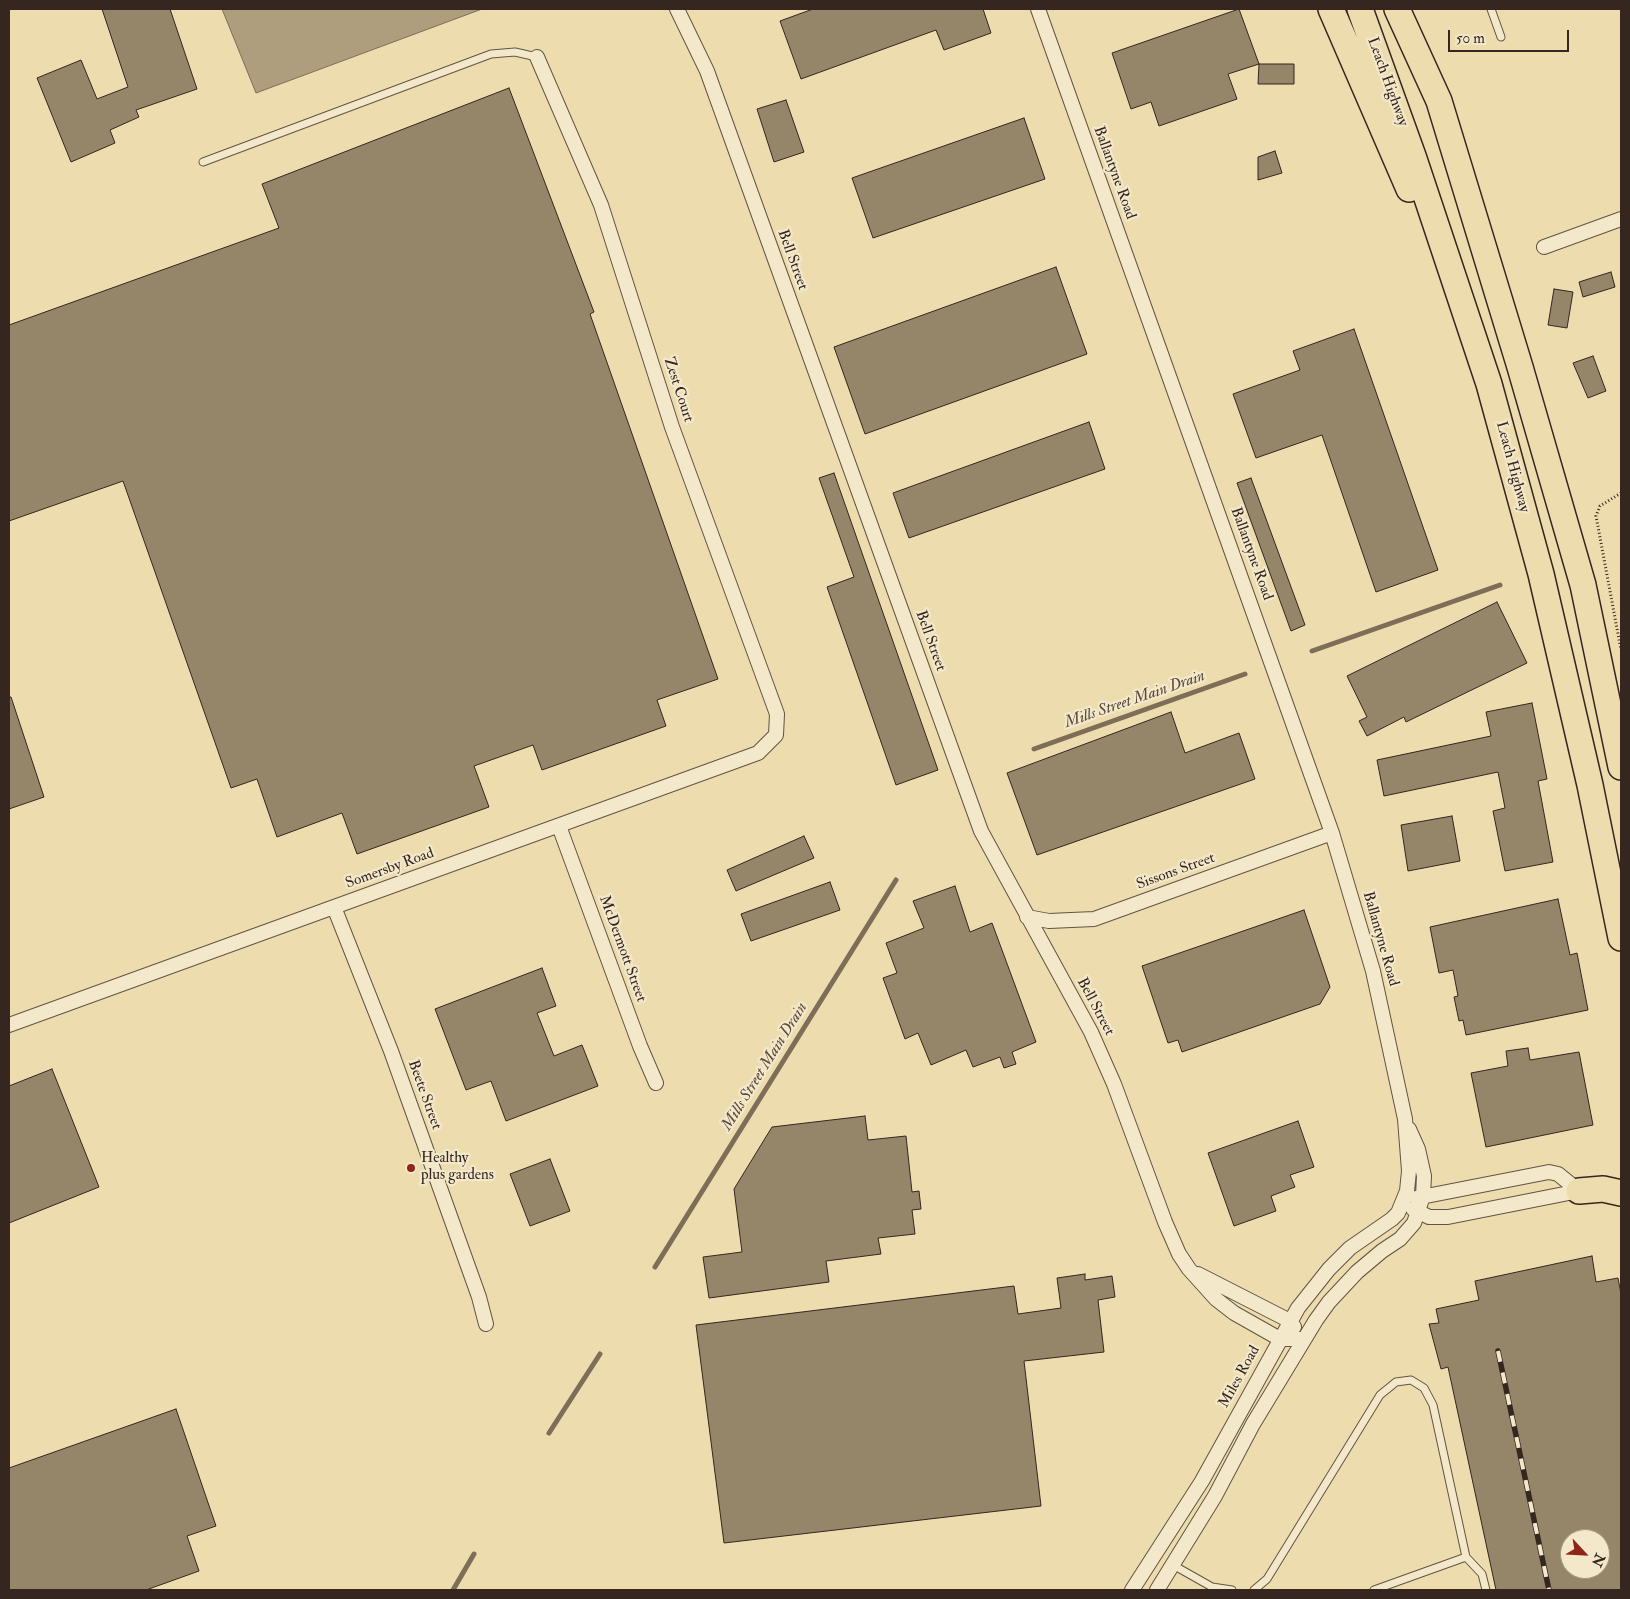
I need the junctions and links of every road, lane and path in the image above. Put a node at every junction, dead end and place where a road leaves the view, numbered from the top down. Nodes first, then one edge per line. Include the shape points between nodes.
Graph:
1 (677, 9) edge
2 (1038, 9) edge
3 (1331, 9) edge
4 (1360, 9) edge
5 (1397, 9) edge
6 (1414, 9) edge
7 (1491, 9) edge
8 (1501, 37) dead end
9 (537, 57) joint
10 (1439, 101) junction
11 (203, 162) dead end
12 (1621, 219) edge
13 (1544, 247) dead end
14 (1477, 348) junction
15 (1621, 493) edge
16 (1621, 650) edge
17 (776, 735) joint
18 (1621, 767) edge
19 (559, 826) junction
20 (1332, 833) junction
21 (334, 907) junction
22 (1027, 917) junction
23 (1621, 938) edge
24 (9, 1025) edge
25 (656, 1083) dead end
26 (1405, 1119) junction
27 (1424, 1176) junction
28 (1579, 1191) junction
29 (1451, 1193) junction
30 (1621, 1193) edge
31 (1423, 1196) junction
32 (1404, 1202) junction
33 (1418, 1213) junction
34 (1436, 1218) junction
35 (1407, 1232) junction
36 (1189, 1268) junction
37 (1290, 1321) junction
38 (486, 1324) dead end
39 (1280, 1339) junction
40 (1303, 1339) junction
41 (1466, 1557) junction
42 (1173, 1565) junction
43 (1132, 1590) edge
44 (1157, 1590) edge
45 (1232, 1590) edge
46 (1254, 1590) edge
47 (1374, 1590) edge
48 (1486, 1590) edge

1 - 22 street, Bell Street via 707,71 981,831
2 - 20 street, Ballantyne Road
3 - 14 highway
4 - 14 highway, Leach Highway
5 - 10 highway
6 - 10 highway
7 - 8 lane
9 - 11 lane via 515,52 491,54
9 - 17 street, Zest Court via 601,205 672,427 777,714
10 - 18 highway via 1583,585
12 - 13 street
14 - 23 highway, Leach Highway via 1541,574 1590,785
15 - 16 path via 1600,506 1596,516
17 - 19 street, Somersby Road via 758,753
19 - 21 street, Somersby Road
19 - 25 street, McDermott Street
20 - 22 street, Sissons Street via 1094,919 1049,921
20 - 26 street, Ballantyne Road via 1373,970
21 - 24 street, Somersby Road
21 - 38 street, Beete Street via 391,1051
22 - 36 street, Bell Street via 1090,1032 1114,1084 1165,1222
26 - 27 street, Ballantyne Road via 1418,1149
26 - 32 street, Ballantyne Road via 1409,1171
27 - 29 street via 1434,1188
27 - 31 street, Ballantyne Road
28 - 29 street via 1558,1174 1549,1172
28 - 30 highway via 1603,1189
28 - 34 street
29 - 31 street
31 - 32 street
31 - 33 street, Ballantyne Road
32 - 33 street
32 - 37 street, Miles Road via 1392,1219 1350,1248 1329,1269
33 - 34 street
33 - 35 street
34 - 35 street via 1423,1221
35 - 40 street via 1373,1257 1343,1286
36 - 37 street
36 - 39 street, Bell Street via 1225,1307
37 - 39 street, Miles Road
37 - 40 street
39 - 40 street
39 - 43 street, Miles Road via 1202,1481
40 - 42 street
41 - 46 lane via 1430,1396 1418,1383 1403,1380 1380,1395 1267,1579
41 - 47 lane
41 - 48 lane via 1482,1574
42 - 44 street
42 - 45 lane via 1204,1584

